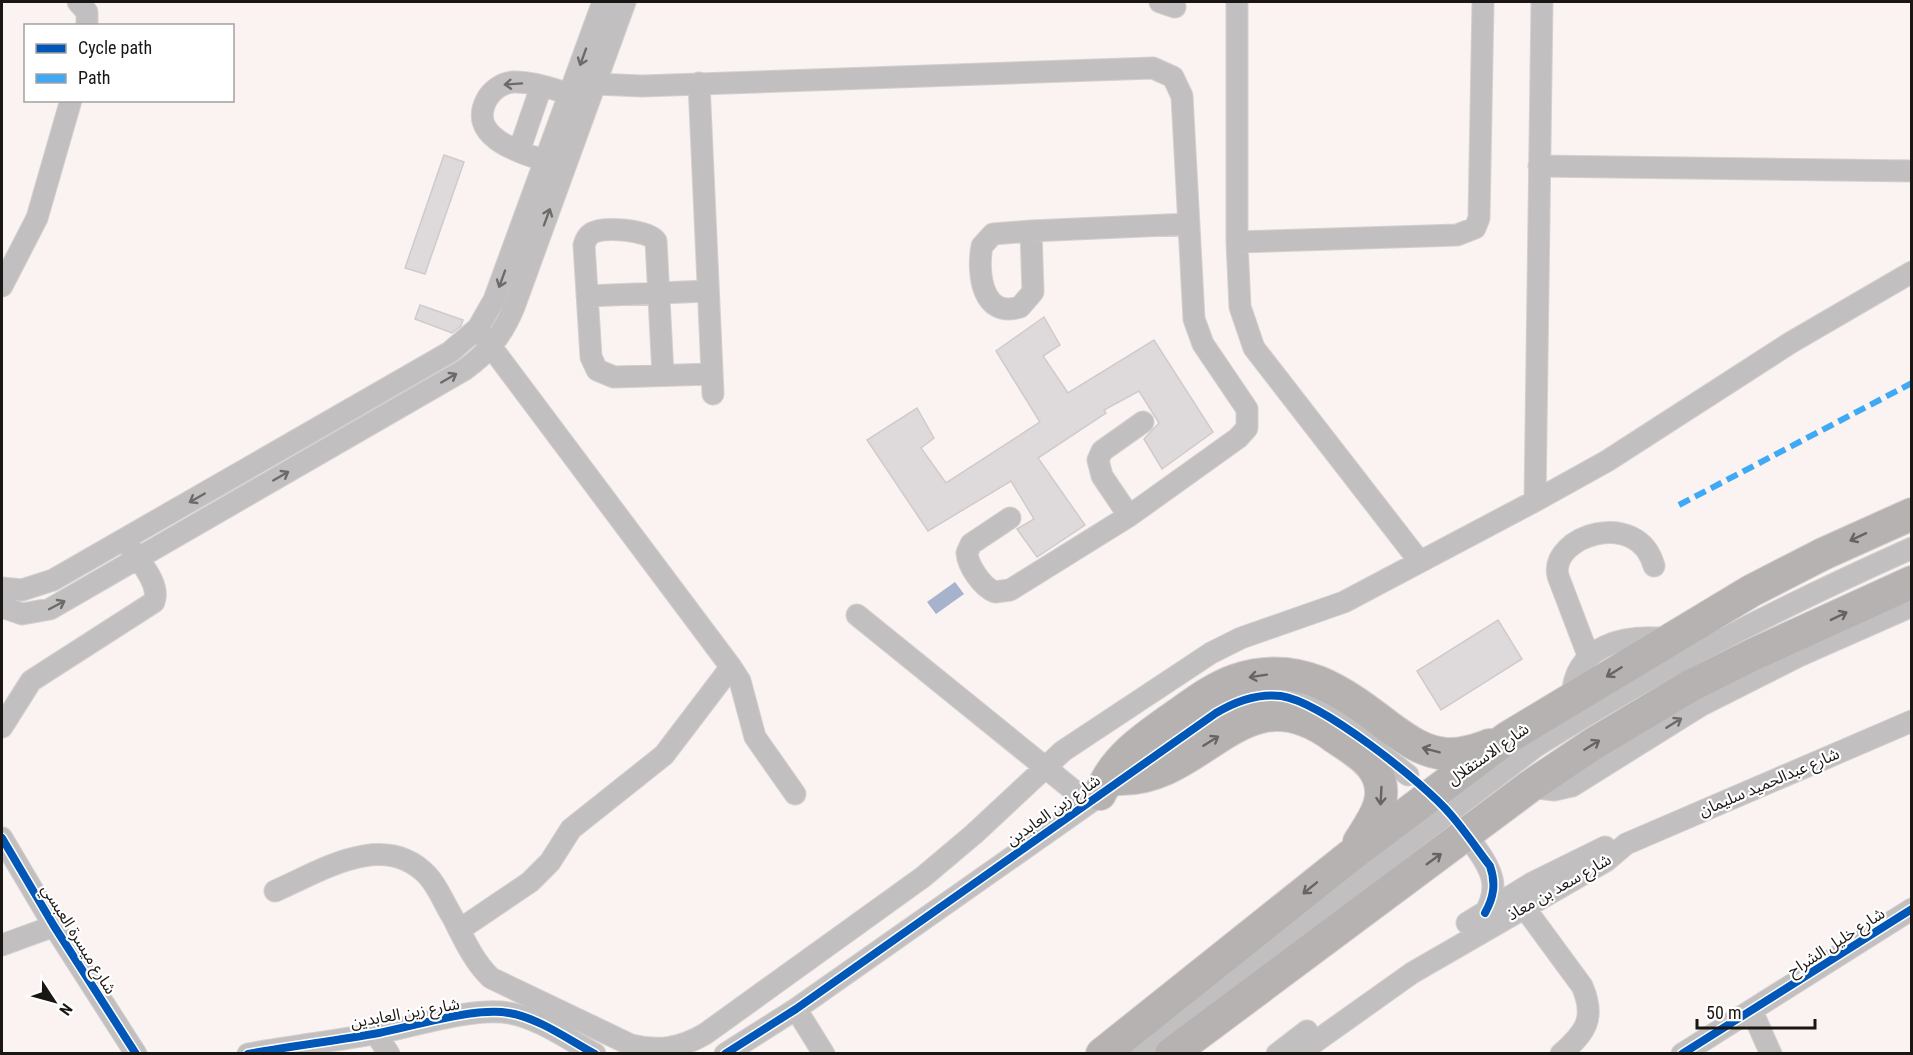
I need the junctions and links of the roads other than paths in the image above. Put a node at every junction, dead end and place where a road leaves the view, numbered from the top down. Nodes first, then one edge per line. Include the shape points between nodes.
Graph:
1 (78, 2) edge
2 (601, 2) edge
3 (1237, 2) edge
4 (1483, 2) edge
5 (1542, 2) edge
6 (624, 6) edge
7 (87, 24) edge
8 (699, 83) junction
9 (541, 87) junction
10 (593, 91) junction
11 (569, 94) junction
12 (70, 102) edge
13 (519, 151) junction
14 (555, 165) junction
15 (1539, 165) junction
16 (1911, 171) edge
17 (1189, 224) junction
18 (1031, 231) dead end
19 (1237, 242) junction
20 (1911, 272) edge
21 (2, 286) edge
22 (708, 291) junction
23 (659, 293) junction
24 (587, 296) junction
25 (478, 328) junction
26 (491, 347) junction
27 (663, 375) junction
28 (346, 414) junction
29 (1143, 422) dead end
30 (356, 433) junction
31 (233, 477) junction
32 (245, 497) junction
33 (1535, 501) junction
34 (1911, 514) edge
35 (1129, 516) junction
36 (1010, 518) dead end
37 (125, 539) junction
38 (1911, 548) edge
39 (1911, 557) edge
40 (138, 559) junction
41 (1420, 562) junction
42 (1654, 566) dead end
43 (1911, 582) edge
44 (2, 588) edge
45 (1911, 606) edge
46 (2, 608) edge
47 (857, 615) dead end
48 (1668, 639) junction
49 (1588, 655) junction
50 (731, 666) junction
51 (1572, 698) junction
52 (1911, 721) edge
53 (2, 727) edge
54 (1507, 738) junction
55 (1044, 766) junction
56 (1408, 775) dead end
57 (1529, 787) junction
58 (1103, 792) junction
59 (795, 794) dead end
60 (1626, 844) junction
61 (4, 848) edge
62 (1476, 848) dead end
63 (1350, 856) junction
64 (1490, 866) junction
65 (1532, 884) junction
66 (274, 891) dead end
67 (1524, 907) junction
68 (1911, 909) edge
69 (1485, 913) junction
70 (54, 926) junction
71 (459, 930) junction
72 (2, 945) edge
73 (796, 1009) junction
74 (1752, 1011) junction
75 (1337, 1016) junction
76 (376, 1034) junction
77 (1178, 1050) edge
78 (136, 1053) edge
79 (248, 1053) edge
80 (389, 1053) edge
81 (595, 1053) edge
82 (725, 1053) edge
83 (824, 1053) edge
84 (1102, 1053) edge
85 (1134, 1053) edge
86 (1146, 1053) edge
87 (1277, 1053) edge
88 (1298, 1053) edge
89 (1561, 1053) edge
90 (1682, 1053) edge
91 (1771, 1053) edge

1 - 7 street via 87,12
2 - 6 street
2 -> 11 street
3 - 19 street
4 - 19 street via 1479,218 1475,228 1457,235
5 - 15 street
6 - 10 street
8 - 10 street
8 - 17 street via 1160,69 1173,77 1182,96
8 - 22 street
9 - 11 street
9 - 13 street
9 -> 13 street via 507,83 493,91 484,104 483,120 490,135
10 - 11 street
10 - 14 street
11 - 14 street
12 - 21 street via 40,210
13 - 14 street
14 -> 25 street
26 -> 14 street via 514,307
15 - 16 street
15 - 33 street
17 - 18 street
17 - 35 street via 1194,319 1203,344 1247,409 1249,421 1238,438
19 - 41 street via 1242,316 1254,348
20 - 33 street via 1790,343 1607,461
22 - 23 street
22 - 27 street via 712,384
23 - 24 street
23 - 24 street via 657,246 652,236 641,231 599,231 590,234 584,245
23 - 27 street
24 - 27 street via 591,357 597,370 614,377
25 - 26 street
25 - 28 street via 450,352
30 -> 26 street via 464,370
26 - 50 street
28 - 30 street
28 - 31 street
29 - 35 street via 1102,451 1098,460 1102,476
32 -> 30 street
31 - 32 street
31 -> 37 street
32 - 40 street
33 - 41 street
34 -> 48 highway, شارع الاستقلال via 1813,559
35 - 36 street via 1010,590 995,592 984,585 967,552 971,544
37 - 40 street
37 - 44 street via 38,587
38 - 85 street via 1769,614 1535,747
39 - 86 street via 1829,594 1680,672 1552,745
46 -> 40 street via 22,614 50,609
40 - 53 street via 156,590 154,602 31,681
41 - 55 street via 1344,602 1241,638 1211,653
42 - 49 street via 1641,543 1617,532 1573,544 1561,554 1558,576
57 -> 43 highway via 1690,686
57 -> 45 street via 1554,790 1572,786 1701,706 1799,656
47 - 55 street
48 - 49 street via 1627,640
48 -> 51 highway, شارع الاستقلال
49 - 51 street via 1574,679
50 - 59 street via 740,681 755,737
50 - 71 street via 664,755 571,829 550,862 531,882
51 - 54 highway, شارع الاستقلال
52 - 60 street, شارع عبدالحميد سليمان
54 -> 58 highway via 1468,753 1434,752 1413,744 1324,683 1290,674 1254,676 1221,687 1162,726 1120,759 1108,775
54 - 63 highway, شارع الاستقلال
55 - 58 street
55 - 71 street via 923,877 705,1034 679,1047 631,1046 501,984 483,970
56 - 58 street, شارع زين العابدين via 1311,705 1295,699 1262,696 1230,704
77 -> 57 highway
58 -> 63 highway via 1165,770 1250,719 1275,714 1300,717 1323,728 1371,764 1381,784 1380,807
58 - 73 street, شارع زين العابدين
60 - 65 street, شارع سعد بن معاذ via 1602,848
60 - 67 street, شارع سعد بن معاذ via 1606,861
61 - 70 street, شارع ميسرة العبسي
62 - 64 street
63 -> 84 highway, شارع الاستقلال
64 - 65 street via 1505,876
64 - 69 street via 1493,895
65 - 69 street, شارع سعد بن معاذ
66 - 71 street via 354,857 389,855 411,863 429,878
67 - 75 street, شارع سعد بن معاذ
67 - 89 street via 1588,999 1589,1016 1583,1032
68 - 74 street, شارع خليل الشراح
69 - 75 street, شارع سعد بن معاذ via 1434,943
70 - 72 street
70 - 78 street, شارع ميسرة العبسي
73 - 82 street, شارع زين العابدين
73 - 83 street
74 - 90 street, شارع خليل الشراح
74 - 91 street
75 - 87 street, شارع سعد بن معاذ
75 - 88 street, شارع سعد بن معاذ
76 - 79 street, شارع زين العابدين
76 - 80 street
76 - 81 street, شارع زين العابدين via 462,1016 509,1013

